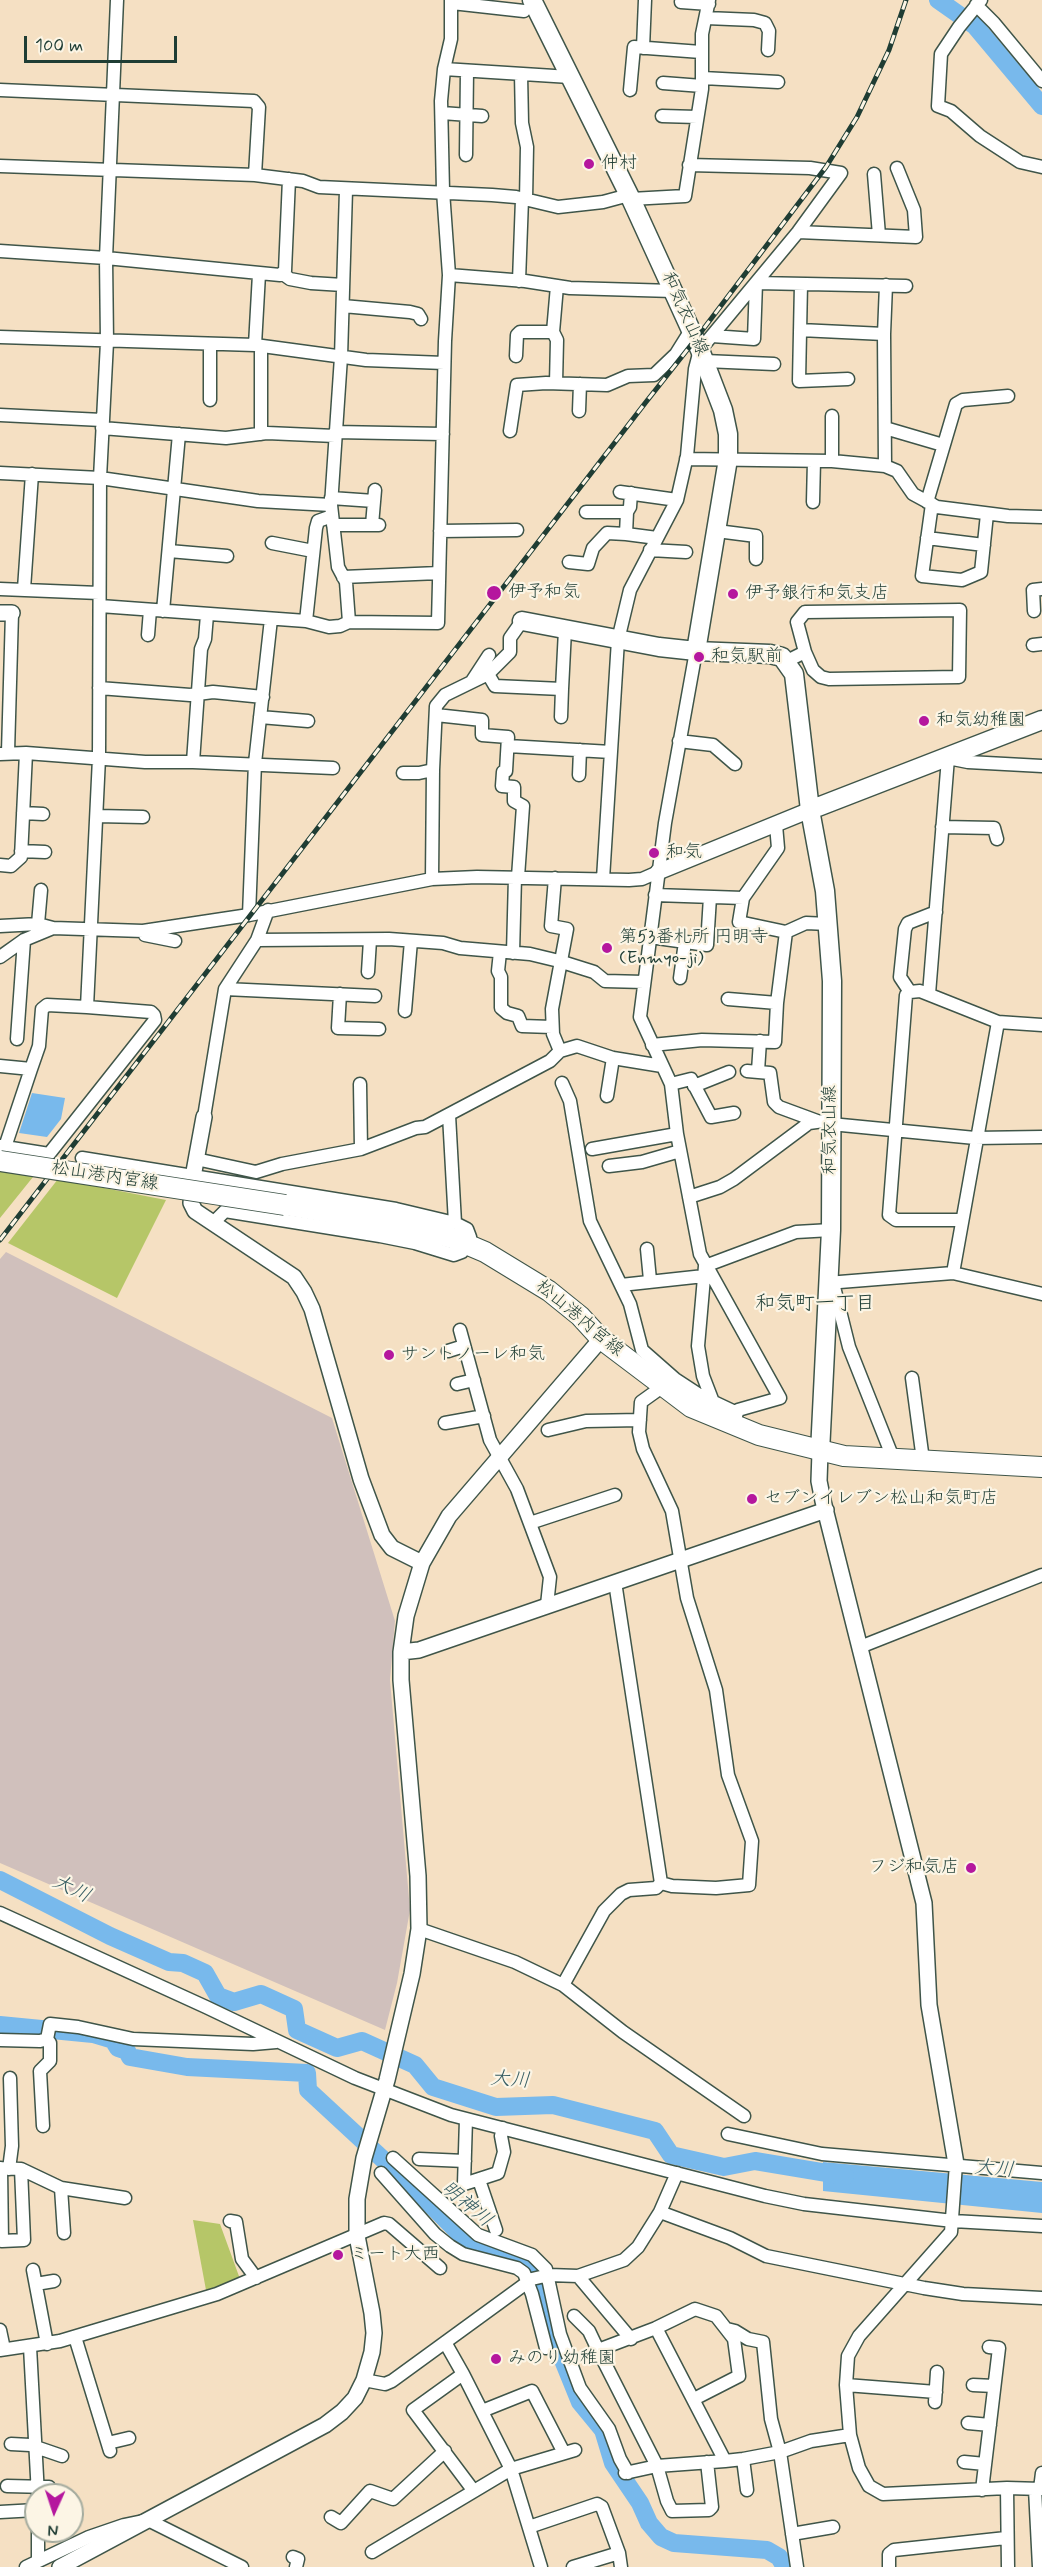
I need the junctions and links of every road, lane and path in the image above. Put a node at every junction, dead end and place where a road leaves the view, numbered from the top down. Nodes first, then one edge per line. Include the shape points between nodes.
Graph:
1 (117, 0) edge
2 (645, 0) edge
3 (452, 2) edge
4 (681, 2) dead end
5 (709, 2) edge
6 (977, 4) edge
7 (528, 5) edge
8 (706, 18) junction
9 (643, 48) junction
10 (768, 50) dead end
11 (701, 52) junction
12 (444, 69) junction
13 (467, 71) junction
14 (521, 74) junction
15 (570, 77) junction
16 (1042, 81) edge
17 (702, 82) junction
18 (778, 82) dead end
19 (663, 83) dead end
20 (0, 90) edge
21 (630, 90) dead end
22 (113, 96) junction
23 (442, 113) junction
24 (467, 115) junction
25 (482, 116) dead end
26 (662, 116) dead end
27 (697, 117) junction
28 (466, 155) dead end
29 (689, 165) junction
30 (0, 166) edge
31 (1042, 167) edge
32 (897, 168) dead end
33 (111, 171) junction
34 (874, 174) dead end
35 (255, 175) junction
36 (289, 179) junction
37 (346, 190) junction
38 (443, 191) junction
39 (630, 197) junction
40 (524, 200) junction
41 (798, 232) junction
42 (879, 235) junction
43 (0, 251) edge
44 (106, 258) junction
45 (259, 274) junction
46 (283, 274) junction
47 (449, 275) junction
48 (519, 280) junction
49 (756, 283) junction
50 (801, 284) junction
51 (343, 285) junction
52 (886, 285) junction
53 (557, 286) junction
54 (906, 286) dead end
55 (673, 291) junction
56 (343, 306) junction
57 (421, 319) dead end
58 (691, 330) junction
59 (800, 330) junction
60 (553, 332) junction
61 (884, 334) junction
62 (0, 338) edge
63 (107, 342) junction
64 (210, 345) junction
65 (258, 346) junction
66 (705, 349) junction
67 (516, 356) dead end
68 (341, 357) junction
69 (444, 363) junction
70 (774, 364) dead end
71 (848, 379) dead end
72 (556, 383) junction
73 (580, 384) junction
74 (1008, 396) dead end
75 (210, 400) dead end
76 (579, 411) dead end
77 (0, 415) edge
78 (832, 416) dead end
79 (102, 424) junction
80 (885, 428) junction
81 (510, 431) dead end
82 (179, 434) junction
83 (261, 434) junction
84 (335, 434) junction
85 (443, 434) junction
86 (943, 445) junction
87 (686, 459) junction
88 (728, 459) junction
89 (814, 461) junction
90 (832, 461) junction
91 (885, 466) junction
92 (0, 473) edge
93 (32, 474) junction
94 (100, 478) junction
95 (175, 488) junction
96 (677, 500) junction
97 (813, 502) dead end
98 (930, 503) junction
99 (332, 511) junction
100 (586, 512) dead end
101 (627, 512) junction
102 (987, 514) junction
103 (1042, 517) edge
104 (518, 530) dead end
105 (440, 531) junction
106 (717, 531) junction
107 (626, 534) junction
108 (657, 538) junction
109 (927, 538) junction
110 (272, 543) dead end
111 (984, 545) junction
112 (650, 550) junction
113 (169, 551) junction
114 (313, 551) junction
115 (686, 552) dead end
116 (228, 556) dead end
117 (756, 559) dead end
118 (569, 562) dead end
119 (439, 573) junction
120 (343, 577) junction
121 (0, 589) edge
122 (24, 589) junction
123 (1042, 590) edge
124 (99, 600) junction
125 (150, 610) junction
126 (163, 611) junction
127 (1034, 611) dead end
128 (6, 614) edge
129 (207, 615) junction
130 (271, 619) junction
131 (306, 621) junction
132 (522, 621) joint
133 (349, 622) junction
134 (565, 630) junction
135 (148, 635) dead end
136 (618, 640) junction
137 (696, 651) junction
138 (805, 652) junction
139 (489, 655) dead end
140 (787, 661) junction
141 (488, 674) junction
142 (472, 682) junction
143 (99, 688) junction
144 (562, 688) junction
145 (197, 694) junction
146 (263, 697) junction
147 (435, 715) junction
148 (261, 717) junction
149 (561, 717) dead end
150 (1042, 720) edge
151 (308, 721) dead end
152 (679, 741) junction
153 (508, 746) junction
154 (580, 750) junction
155 (611, 752) junction
156 (4, 753) edge
157 (26, 753) junction
158 (99, 758) junction
159 (948, 758) junction
160 (193, 762) junction
161 (255, 763) junction
162 (735, 764) dead end
163 (1042, 766) edge
164 (333, 768) dead end
165 (433, 770) junction
166 (403, 773) dead end
167 (579, 775) dead end
168 (810, 810) junction
169 (23, 813) junction
170 (43, 814) dead end
171 (97, 816) junction
172 (143, 817) dead end
173 (776, 825) junction
174 (942, 827) junction
175 (997, 839) dead end
176 (21, 851) junction
177 (45, 852) dead end
178 (0, 865) edge
179 (658, 872) junction
180 (517, 877) junction
181 (555, 878) junction
182 (432, 879) junction
183 (603, 879) junction
184 (41, 890) dead end
185 (655, 895) junction
186 (710, 897) junction
187 (743, 898) junction
188 (268, 910) junction
189 (936, 912) junction
190 (249, 915) junction
191 (38, 924) junction
192 (828, 924) junction
193 (0, 926) edge
194 (54, 928) junction
195 (92, 931) junction
196 (143, 931) junction
197 (786, 933) junction
198 (650, 937) junction
199 (24, 940) junction
200 (257, 940) junction
201 (370, 940) junction
202 (176, 941) dead end
203 (411, 941) junction
204 (685, 942) junction
205 (506, 952) junction
206 (0, 957) edge
207 (559, 961) junction
208 (368, 972) dead end
209 (680, 978) dead end
210 (644, 982) junction
211 (225, 989) junction
212 (909, 992) junction
213 (340, 994) junction
214 (929, 994) junction
215 (375, 996) dead end
216 (728, 999) dead end
217 (777, 1003) junction
218 (87, 1007) junction
219 (405, 1011) dead end
220 (998, 1022) junction
221 (1042, 1024) edge
222 (552, 1027) junction
223 (379, 1029) dead end
224 (17, 1039) dead end
225 (759, 1041) junction
226 (652, 1045) junction
227 (560, 1051) junction
228 (613, 1058) junction
229 (0, 1066) edge
230 (662, 1066) junction
231 (31, 1068) junction
232 (729, 1072) dead end
233 (562, 1083) dead end
234 (360, 1084) dead end
235 (671, 1084) junction
236 (694, 1086) junction
237 (607, 1096) dead end
238 (734, 1113) dead end
239 (449, 1115) junction
240 (204, 1117) joint
241 (827, 1122) junction
242 (894, 1130) junction
243 (677, 1134) junction
244 (1042, 1137) edge
245 (975, 1138) junction
246 (361, 1149) junction
247 (592, 1149) dead end
248 (680, 1152) junction
249 (1, 1154) edge
250 (82, 1158) dead end
251 (196, 1159) junction
252 (609, 1166) dead end
253 (193, 1177) junction
254 (689, 1197) junction
255 (961, 1220) junction
256 (214, 1222) junction
257 (455, 1223) junction
258 (831, 1230) junction
259 (467, 1244) junction
260 (647, 1248) dead end
261 (705, 1271) junction
262 (953, 1273) junction
263 (650, 1280) junction
264 (830, 1283) junction
265 (621, 1285) junction
266 (1042, 1294) edge
267 (460, 1330) dead end
268 (601, 1339) junction
269 (464, 1346) junction
270 (448, 1351) dead end
271 (912, 1378) dead end
272 (474, 1380) junction
273 (457, 1384) dead end
274 (662, 1386) junction
275 (713, 1402) junction
276 (484, 1416) junction
277 (735, 1419) junction
278 (640, 1420) junction
279 (446, 1423) dead end
280 (548, 1430) dead end
281 (820, 1452) junction
282 (498, 1456) junction
283 (893, 1458) junction
284 (923, 1460) junction
285 (1042, 1467) edge
286 (615, 1495) dead end
287 (826, 1510) junction
288 (530, 1523) junction
289 (679, 1561) junction
290 (422, 1563) junction
291 (1042, 1575) edge
292 (615, 1582) junction
293 (547, 1605) junction
294 (860, 1647) junction
295 (401, 1652) junction
296 (661, 1883) junction
297 (0, 1913) edge
298 (419, 1929) junction
299 (563, 1985) junction
300 (48, 2034) junction
301 (0, 2040) edge
302 (278, 2042) junction
303 (10, 2078) dead end
304 (385, 2085) junction
305 (744, 2116) dead end
306 (466, 2119) junction
307 (43, 2126) dead end
308 (503, 2128) junction
309 (729, 2134) dead end
310 (393, 2158) dead end
311 (419, 2159) dead end
312 (465, 2161) junction
313 (956, 2167) junction
314 (8, 2169) edge
315 (381, 2173) dead end
316 (677, 2173) junction
317 (1042, 2173) edge
318 (479, 2180) junction
319 (61, 2188) junction
320 (125, 2198) dead end
321 (660, 2212) junction
322 (953, 2217) junction
323 (230, 2221) dead end
324 (1042, 2226) edge
325 (496, 2230) dead end
326 (64, 2233) dead end
327 (357, 2236) junction
328 (439, 2262) dead end
329 (33, 2270) dead end
330 (547, 2275) junction
331 (578, 2276) junction
332 (256, 2278) junction
333 (54, 2281) dead end
334 (530, 2281) junction
335 (36, 2284) junction
336 (904, 2284) junction
337 (1042, 2298) edge
338 (574, 2316) dead end
339 (656, 2328) junction
340 (727, 2329) junction
341 (0, 2330) edge
342 (75, 2337) junction
343 (631, 2338) junction
344 (47, 2344) junction
345 (446, 2344) junction
346 (30, 2347) junction
347 (989, 2347) dead end
348 (546, 2348) dead end
349 (2, 2350) edge
350 (598, 2350) junction
351 (937, 2372) dead end
352 (463, 2374) junction
353 (364, 2380) junction
354 (846, 2385) junction
355 (973, 2385) dead end
356 (994, 2386) junction
357 (694, 2400) junction
358 (482, 2412) junction
359 (968, 2423) dead end
360 (990, 2425) junction
361 (850, 2434) junction
362 (129, 2438) dead end
363 (11, 2444) dead end
364 (37, 2449) junction
365 (445, 2451) junction
366 (780, 2452) junction
367 (62, 2456) dead end
368 (744, 2459) junction
369 (724, 2461) junction
370 (707, 2462) junction
371 (964, 2462) dead end
372 (985, 2464) junction
373 (657, 2466) junction
374 (511, 2469) junction
375 (1042, 2473) edge
376 (41, 2483) edge
377 (7, 2486) dead end
378 (24, 2487) edge
379 (1007, 2488) junction
380 (1039, 2489) edge
381 (474, 2490) junction
382 (747, 2490) dead end
383 (982, 2490) junction
384 (24, 2511) edge
385 (0, 2512) edge
386 (331, 2517) dead end
387 (148, 2520) junction
388 (529, 2527) junction
389 (833, 2527) dead end
390 (792, 2534) junction
391 (1006, 2538) junction
392 (36, 2543) edge
393 (372, 2552) dead end
394 (619, 2553) junction
395 (32, 2564) edge
396 (60, 2567) edge
397 (242, 2567) edge
398 (541, 2567) edge
399 (573, 2567) edge
400 (621, 2567) edge
401 (797, 2567) edge
402 (889, 2567) edge
403 (1008, 2567) edge
404 (1039, 2567) edge

1 - 22 street
2 - 9 street
3 - 7 street via 492,9
3 - 12 street via 450,50
4 - 5 street
5 - 8 street
6 - 16 street
6 - 31 street via 941,54 938,106 951,111 1020,162
7 - 15 main road, 和気衣山線
8 - 10 street via 765,23 769,31
8 - 11 street
9 - 11 street
9 - 21 street via 634,47
11 - 17 street
12 - 13 street
12 - 23 street
13 - 14 street
13 - 24 street
14 - 15 street
14 - 40 street via 522,123 527,147
15 - 39 main road, 和気衣山線
17 - 18 street
17 - 19 street
17 - 27 street
20 - 22 street
22 - 33 street
22 - 35 street via 254,101 259,107
23 - 24 street
23 - 38 street
24 - 25 street
24 - 28 street
26 - 27 street
27 - 29 street
29 - 39 street via 685,196
29 - 41 street via 810,168 841,173
30 - 33 street
32 - 42 street via 914,210 916,237
33 - 35 street
33 - 44 street
34 - 42 street
35 - 36 street
36 - 37 street
36 - 46 street
37 - 38 street via 357,187
37 - 51 street
38 - 40 street
38 - 47 street
39 - 40 street via 568,207
39 - 55 main road, 和気衣山線
40 - 48 street
41 - 42 street
41 - 49 street
43 - 44 street
44 - 45 street
44 - 63 street
45 - 46 street
45 - 65 street
46 - 51 street via 311,283
47 - 48 street
47 - 69 street
48 - 53 street
49 - 50 street
49 - 66 street
49 - 66 street via 754,339
50 - 52 street
50 - 59 street
51 - 56 street
52 - 54 street
52 - 61 street
53 - 55 street
53 - 60 street
55 - 58 main road, 和気衣山線
56 - 57 street via 410,312
56 - 68 street
58 - 66 main road, 和気衣山線
58 - 73 street via 676,354 654,375 628,376 607,385
59 - 61 street
59 - 71 street via 799,381
60 - 67 street via 520,332
60 - 72 street via 557,340
61 - 80 street
62 - 63 street
63 - 64 street
63 - 79 street
64 - 65 street
64 - 75 street
65 - 68 street
65 - 83 street
66 - 70 street
66 - 87 street via 695,369
66 - 88 main road, 和気衣山線 via 723,410
68 - 69 street
68 - 84 street
69 - 85 street
72 - 73 street
72 - 81 street via 517,386
73 - 76 street
74 - 86 street via 956,404
77 - 79 street
78 - 90 street
79 - 82 street
79 - 94 street
80 - 86 street
80 - 91 street
82 - 83 street via 226,438
82 - 95 street
83 - 84 street
84 - 85 street
84 - 99 street
85 - 105 street
86 - 98 street
87 - 88 street
87 - 96 street
88 - 89 street
88 - 106 main road, 和気衣山線
89 - 90 street
89 - 97 street
90 - 91 street
91 - 98 street via 897,471 913,494
92 - 93 street
93 - 94 street
93 - 122 street
94 - 95 street
94 - 124 street
95 - 99 street
95 - 113 street
96 - 101 street via 626,492 630,507
96 - 108 street
98 - 102 street
98 - 109 street
99 - 99 street via 374,495 375,525
99 - 114 street via 318,521
99 - 120 street via 338,567
100 - 101 street
101 - 107 street
102 - 103 street
102 - 111 street
104 - 105 street
105 - 119 street
106 - 117 street via 756,536
106 - 137 main road, 和気衣山線
107 - 108 street
107 - 118 street via 607,533 593,548 588,564
108 - 112 street
109 - 111 street
109 - 111 street via 922,576 962,580 981,572
110 - 114 street
112 - 115 street
112 - 136 street via 630,590
113 - 116 street
113 - 126 street
114 - 131 street
119 - 120 street
119 - 133 street via 438,623
120 - 133 street
121 - 122 street
122 - 124 street
123 - 127 street via 1032,590
124 - 125 street
124 - 143 street
125 - 126 street
125 - 135 street
126 - 129 street
128 - 156 street
129 - 130 street
129 - 145 street
130 - 131 street
130 - 146 street
131 - 133 street via 329,627
132 - 134 main road
132 - 141 street via 510,638 510,652
134 - 136 main road
134 - 144 street
136 - 137 main road
136 - 155 street
137 - 140 main road via 770,654
137 - 152 street
138 - 138 street via 813,670 829,679 959,677 960,610 805,612 797,622
138 - 140 street
139 - 142 street
140 - 168 main road, 和気衣山線 via 794,675
141 - 142 street
141 - 144 street via 495,686
142 - 147 street via 445,695 436,706
143 - 145 street
143 - 158 street
144 - 149 street
145 - 146 street
145 - 160 street
146 - 148 street
147 - 153 street via 482,720 482,735 508,737
147 - 165 street
148 - 151 street
148 - 161 street
150 - 159 main road
152 - 162 street via 713,745
152 - 179 street
153 - 154 street
153 - 180 street via 502,786 514,787 514,801 523,806
154 - 155 street
154 - 167 street
155 - 183 street
156 - 157 street
157 - 158 street
157 - 169 street
158 - 160 street
158 - 171 street
159 - 163 street
159 - 168 main road
159 - 174 street
160 - 161 street
161 - 164 street
161 - 190 street
165 - 166 street
165 - 182 street
168 - 173 street
168 - 192 main road, 和気衣山線
169 - 170 street
169 - 176 street
171 - 172 street
171 - 195 street
173 - 179 street
173 - 187 street via 778,848
174 - 175 street via 994,828
174 - 189 street
176 - 177 street
176 - 178 street via 18,862
179 - 183 street via 642,879
179 - 185 street
180 - 181 street
180 - 182 street
180 - 205 street
181 - 183 street
181 - 207 street via 551,926 567,929
182 - 188 street
184 - 191 street
185 - 186 street
185 - 198 street
186 - 187 street
186 - 204 street via 706,945
187 - 197 street via 739,922
188 - 190 street
188 - 200 street
189 - 212 street via 908,923 905,929 900,977
189 - 214 street
190 - 196 street
191 - 193 street
191 - 194 street
192 - 197 street via 806,923
192 - 241 main road, 和気衣山線 via 832,981
194 - 195 street
194 - 199 street
195 - 196 street
195 - 218 street
196 - 202 street via 145,935
197 - 217 street
198 - 204 street
198 - 210 street
199 - 206 street
199 - 224 street
200 - 201 street
200 - 211 street
201 - 203 street
201 - 208 street
203 - 205 street
203 - 219 street
204 - 209 street
205 - 207 street
205 - 222 street via 498,971 501,1008 518,1016 522,1026
207 - 210 street via 594,972 605,981
207 - 222 street
210 - 226 street via 640,1017
211 - 213 street
211 - 240 street
212 - 214 street
212 - 242 street via 904,1000
213 - 215 street
213 - 223 street via 338,1028
214 - 220 street
216 - 217 street
217 - 225 street via 774,1042
218 - 231 street via 47,1005 42,1009 39,1046
218 - 249 street via 151,1012 155,1020 50,1154
220 - 221 street
220 - 245 street
222 - 227 street
225 - 226 street via 702,1040
225 - 241 street via 753,1071 770,1073 774,1102
226 - 230 street
227 - 228 street via 577,1046
227 - 239 street via 550,1061
228 - 230 street
228 - 237 street
229 - 231 street
230 - 235 street
231 - 249 street
232 - 236 street
233 - 265 street via 570,1101 590,1221
234 - 246 street
235 - 236 street via 691,1079
235 - 243 street
236 - 238 street via 711,1117
239 - 246 street
239 - 257 street
240 - 251 street
241 - 242 street
241 - 254 street via 809,1123 734,1179
241 - 258 main road, 和気衣山線
242 - 245 street
242 - 255 street via 889,1215 896,1220
243 - 247 street
243 - 248 street
244 - 245 street
245 - 255 street
246 - 251 street via 256,1172
248 - 252 street
248 - 254 street
249 - 259 main road, 松山港内宮線, bridge via 403,1225
250 - 253 street
251 - 253 street
253 - 256 street via 191,1203 195,1211
253 - 257 street via 396,1209
254 - 261 street
255 - 262 street
256 - 259 street via 225,1211 380,1236 454,1255
256 - 290 street via 294,1277 304,1292 382,1535 392,1548
257 - 259 street via 467,1229
258 - 261 street via 796,1232
258 - 264 main road, 和気衣山線
259 - 268 main road, 松山港内宮線 via 549,1291
260 - 263 street
261 - 263 street
261 - 275 street via 699,1354
261 - 277 street via 780,1398 738,1410
262 - 264 street
262 - 266 street
263 - 265 street
264 - 281 main road, 和気衣山線
264 - 283 street via 849,1347
265 - 275 street via 642,1350 675,1379
267 - 269 street
268 - 274 main road, 松山港内宮線
268 - 282 street
269 - 270 street
269 - 272 street
271 - 284 street
272 - 273 street
272 - 276 street
274 - 277 main road, 松山港内宮線 via 691,1407
274 - 278 street via 641,1402
275 - 277 street
276 - 279 street
276 - 282 street
277 - 281 main road, 松山港内宮線 via 759,1435
278 - 280 street via 586,1421
278 - 289 street via 644,1449 672,1511
281 - 283 main road, 松山港内宮線
281 - 287 street via 819,1480
282 - 288 street
282 - 290 street via 449,1516
283 - 284 main road, 松山港内宮線
284 - 285 main road, 松山港内宮線
286 - 288 street
287 - 289 street
287 - 294 street
288 - 293 street via 550,1577
289 - 292 street
289 - 296 street via 716,1690 728,1775 752,1841 749,1886 716,1888
290 - 295 street via 406,1616
291 - 294 street
292 - 293 street
292 - 296 street
293 - 295 street via 419,1650
294 - 313 street via 924,1903 927,1994
295 - 298 street
296 - 299 street via 656,1888 629,1890 604,1911
297 - 302 street
298 - 299 street via 515,1962
298 - 304 street
299 - 305 street
300 - 301 street via 40,2041
300 - 302 street via 50,2024 133,2039
300 - 307 street via 50,2061 40,2072
302 - 304 street
303 - 314 street via 12,2146
304 - 306 street
304 - 327 street via 364,2158 357,2199
306 - 308 street
306 - 312 street
308 - 316 street
308 - 318 street via 504,2152 498,2173
309 - 313 street via 822,2154
310 - 330 street via 464,2225 490,2241 532,2255
311 - 312 street
312 - 318 street via 464,2184
313 - 317 street
313 - 322 street
314 - 314 street via 2,2241 24,2240
314 - 319 street
315 - 334 street via 450,2246 463,2254 517,2268
316 - 321 street
316 - 322 street via 804,2204
318 - 325 street
319 - 320 street
319 - 326 street
321 - 331 street via 638,2247 624,2260
321 - 336 street via 766,2256
322 - 324 street
322 - 336 street via 951,2232 944,2242
323 - 332 street via 236,2222 242,2259
327 - 328 street via 389,2224
327 - 332 street
327 - 353 street via 374,2333
329 - 335 street
330 - 331 street
330 - 334 street
330 - 373 street via 560,2334 580,2388 609,2429 626,2473
331 - 343 street
332 - 342 street via 217,2294
333 - 335 street
334 - 345 street
334 - 348 street
335 - 344 street
336 - 337 street via 963,2294
336 - 354 street via 852,2346
338 - 350 street via 590,2331
339 - 340 street via 695,2309 716,2316
339 - 343 street
339 - 357 street
340 - 357 street via 734,2339 739,2376
340 - 366 street via 762,2342 771,2419
341 - 349 street
342 - 344 street
342 - 362 street via 109,2447
343 - 350 street
344 - 346 street
345 - 352 street
345 - 353 street via 392,2382
346 - 349 street
346 - 364 street
347 - 356 street via 999,2348
350 - 373 street
351 - 354 street via 936,2397
352 - 358 street
352 - 365 street via 413,2410
353 - 387 street via 348,2405 325,2425
354 - 361 street
355 - 356 street
356 - 360 street
357 - 369 street
358 - 374 street
358 - 374 street via 532,2391 570,2451
359 - 360 street
360 - 372 street
361 - 366 street
361 - 383 street via 859,2468 876,2492 895,2495
363 - 364 street
364 - 367 street
364 - 376 street
365 - 381 street
365 - 386 street via 393,2499 370,2491 341,2523
366 - 368 street
366 - 390 street
368 - 369 street
368 - 382 street
369 - 370 street
370 - 373 street
370 - 373 street via 710,2510 672,2511
371 - 372 street
372 - 383 street
374 - 381 street
374 - 388 street
375 - 380 street
377 - 378 street
379 - 380 street
379 - 383 street
379 - 391 street
380 - 404 street
381 - 393 street
384 - 385 street
387 - 395 street via 89,2537
387 - 396 street
387 - 397 street
388 - 394 street via 597,2498
388 - 398 street
389 - 390 street
390 - 401 street
391 - 402 street via 894,2550 889,2554
391 - 403 street
392 - 395 street
394 - 399 street
394 - 400 street

